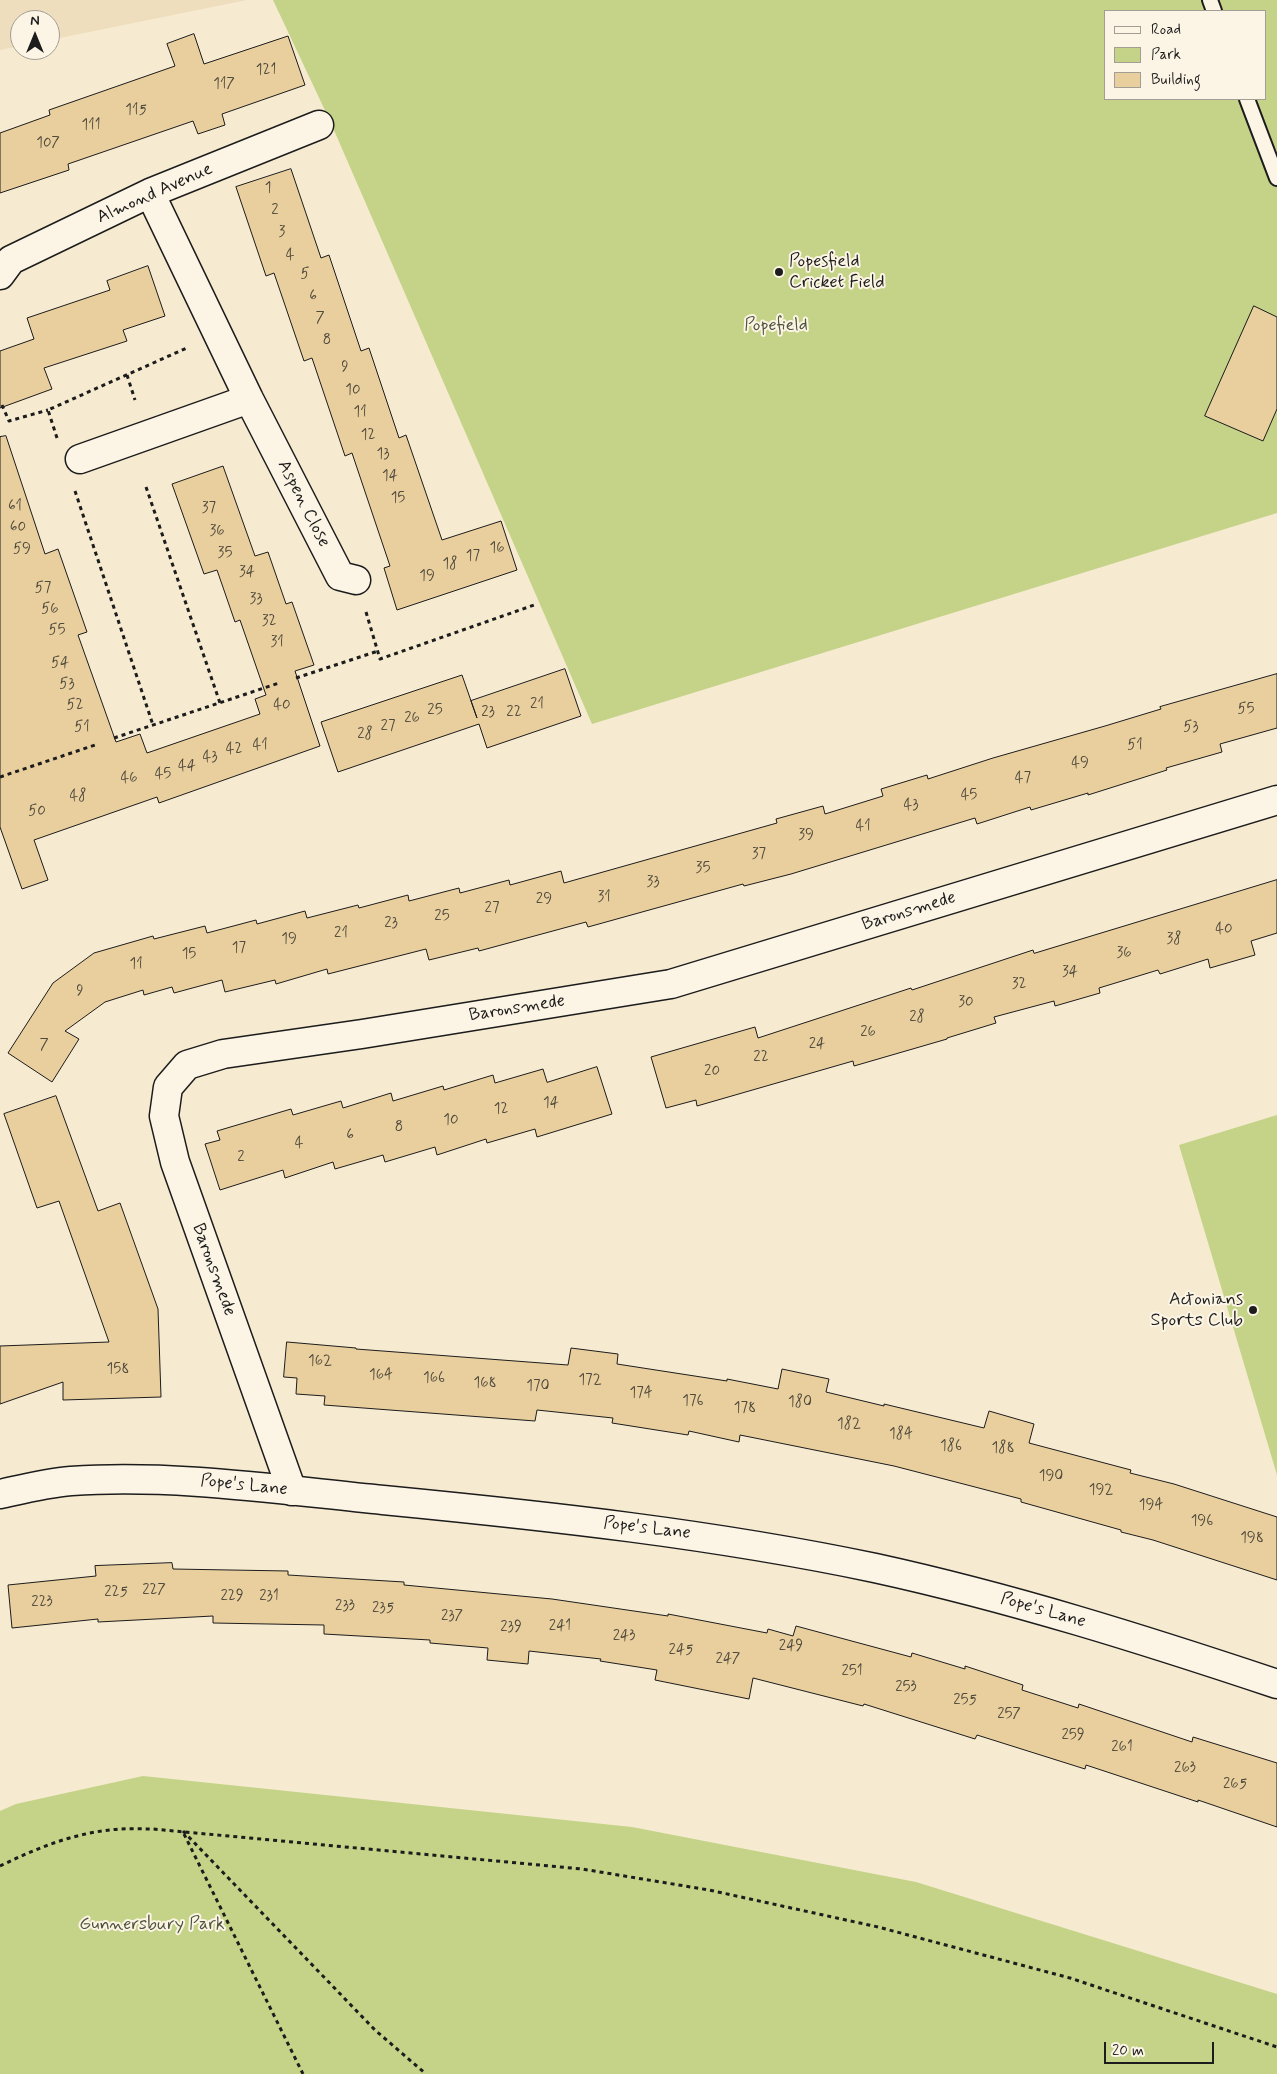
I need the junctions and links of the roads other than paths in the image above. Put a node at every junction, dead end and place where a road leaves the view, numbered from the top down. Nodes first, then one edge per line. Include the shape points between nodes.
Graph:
1 (1247, 100) edge
2 (319, 125) dead end
3 (1277, 178) edge
4 (150, 193) junction
5 (0, 275) edge
6 (249, 399) junction
7 (71, 464) road end
8 (356, 580) road end
9 (1277, 800) edge
10 (292, 1491) junction
11 (0, 1494) edge
12 (1277, 1684) edge

1 - 3 lane
2 - 4 street, Almond Avenue
4 - 5 street, Almond Avenue via 11,260
4 - 6 street, Aspen Close
6 - 7 street
6 - 8 street, Aspen Close via 340,576
9 - 10 street, Baronsmede via 671,984 223,1054 187,1065 168,1087 164,1116 175,1162
10 - 11 street, Pope's Lane via 177,1480 69,1481
10 - 12 street, Pope's Lane via 677,1532 865,1566 960,1588 1119,1633

